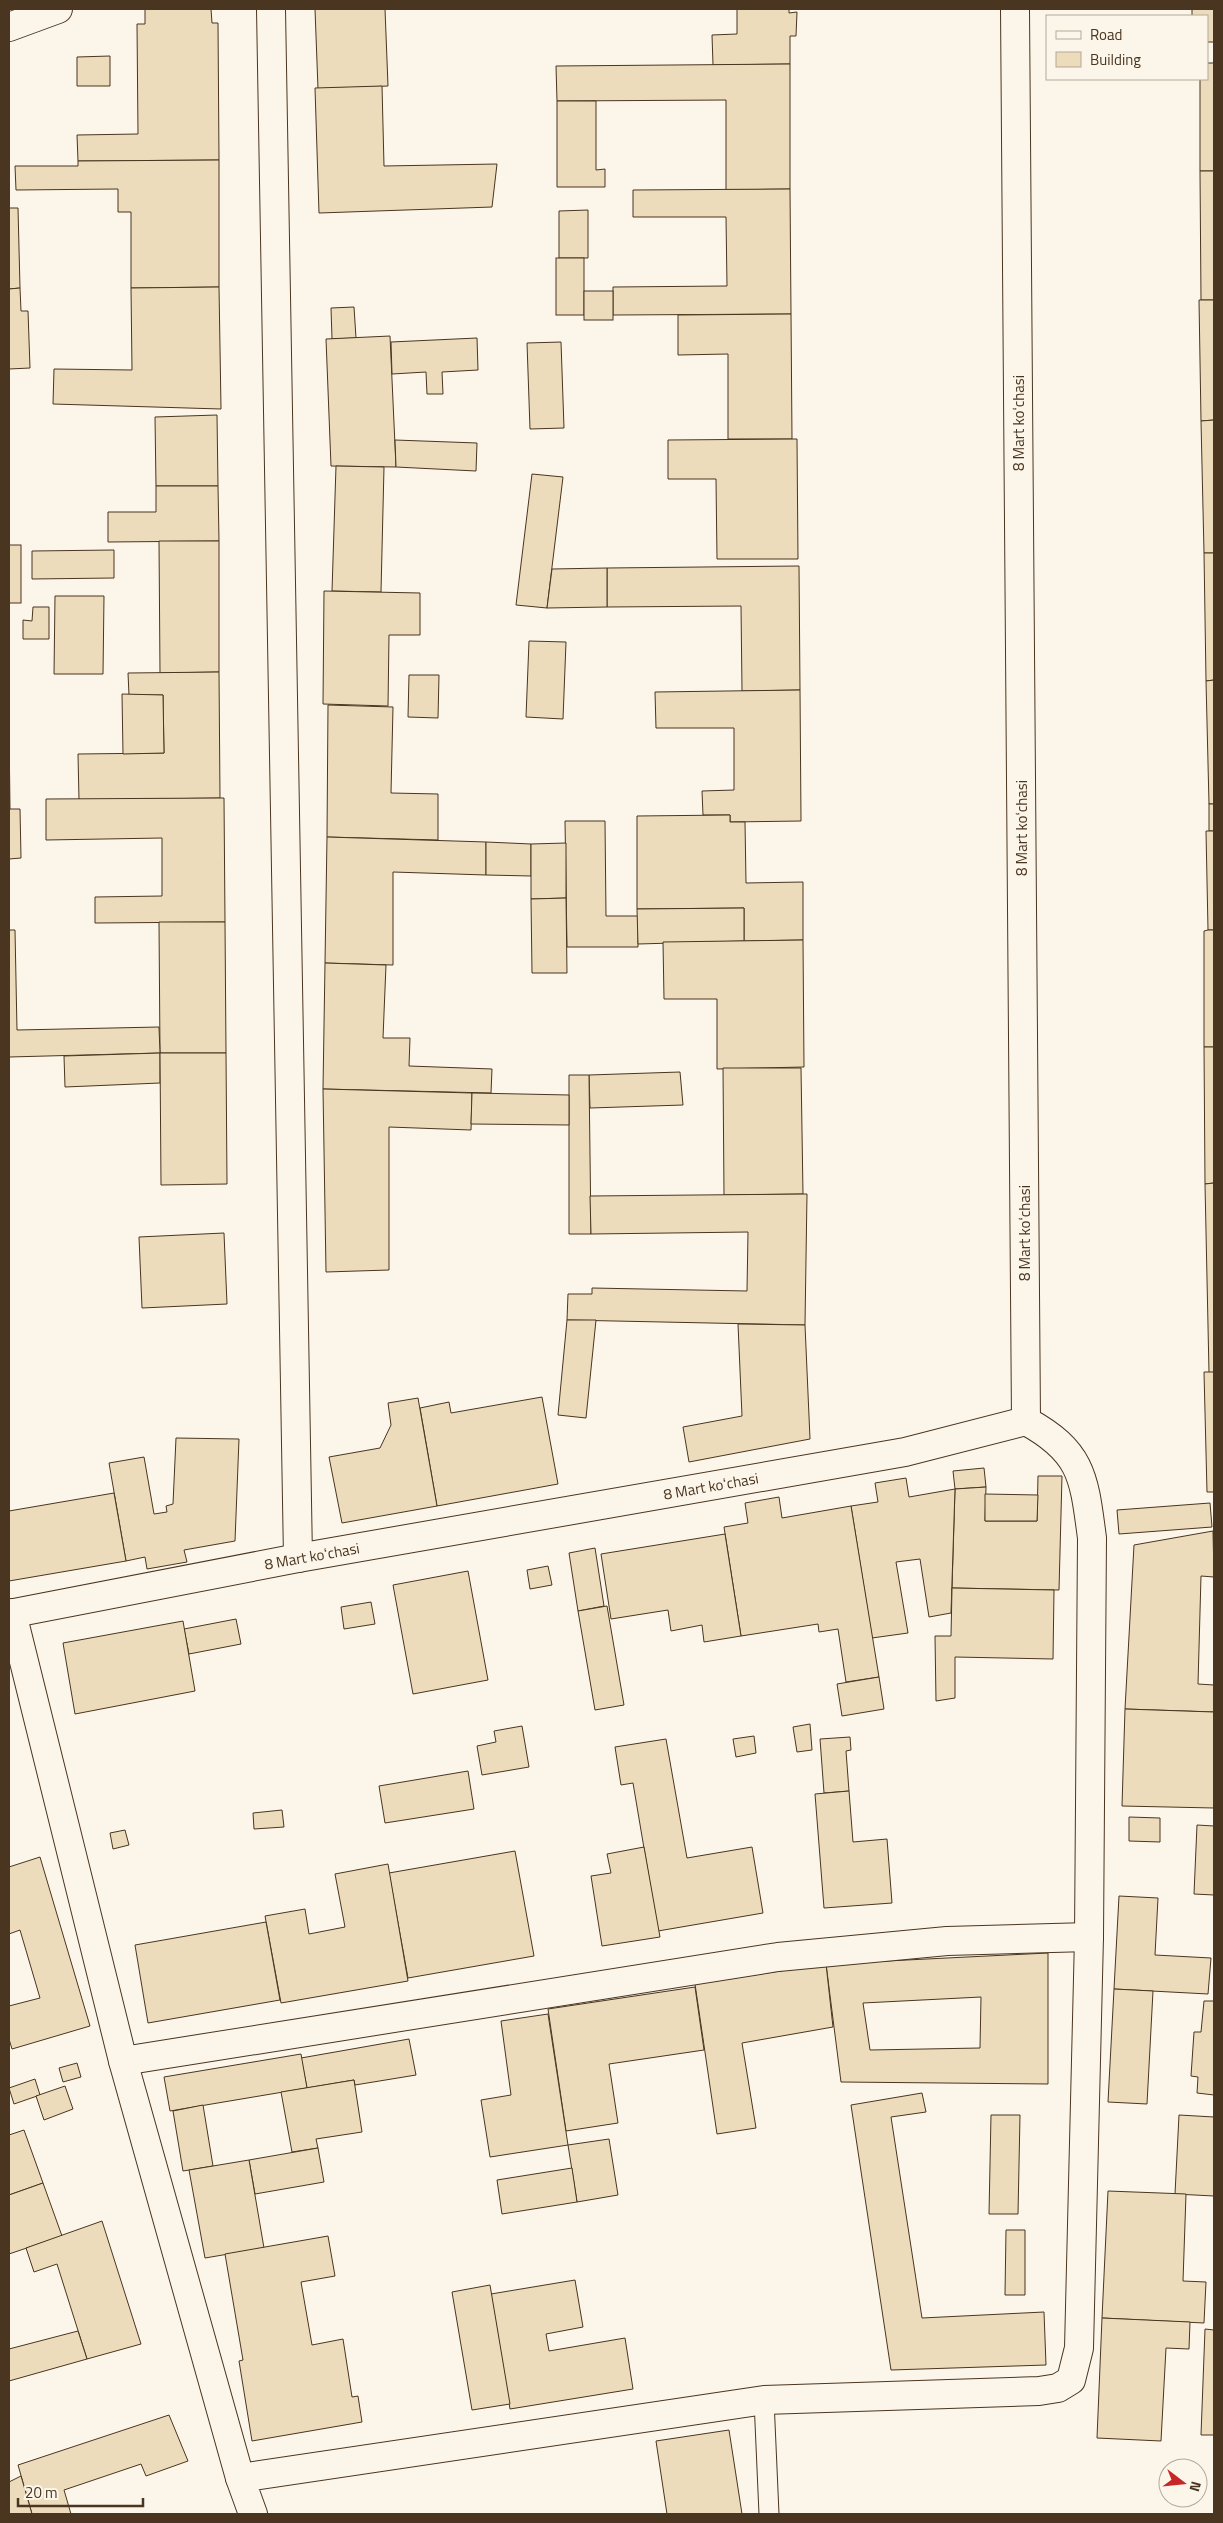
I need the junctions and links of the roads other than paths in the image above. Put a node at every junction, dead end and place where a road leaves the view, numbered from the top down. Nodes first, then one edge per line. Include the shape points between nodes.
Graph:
1 (58, 9) edge
2 (271, 9) edge
3 (1015, 9) edge
4 (9, 27) edge
5 (1026, 1421) junction
6 (298, 1558) junction
7 (10, 1614) edge
8 (1089, 1937) junction
9 (123, 2061) junction
10 (764, 2400) junction
11 (240, 2478) junction
12 (253, 2514) edge
13 (769, 2514) edge

1 - 4 street
2 - 6 street
3 - 5 street, 8 Mart koʻchasi
5 - 6 street, 8 Mart koʻchasi via 905,1452
5 - 8 street via 1050,1434 1073,1458 1086,1489 1092,1538
6 - 7 street, 8 Mart koʻchasi
7 - 9 street
8 - 9 street via 947,1942 778,1957
8 - 10 street via 1079,2348 1071,2380 1058,2388 1039,2391
9 - 11 street
10 - 11 street
10 - 13 lane
11 - 12 street

